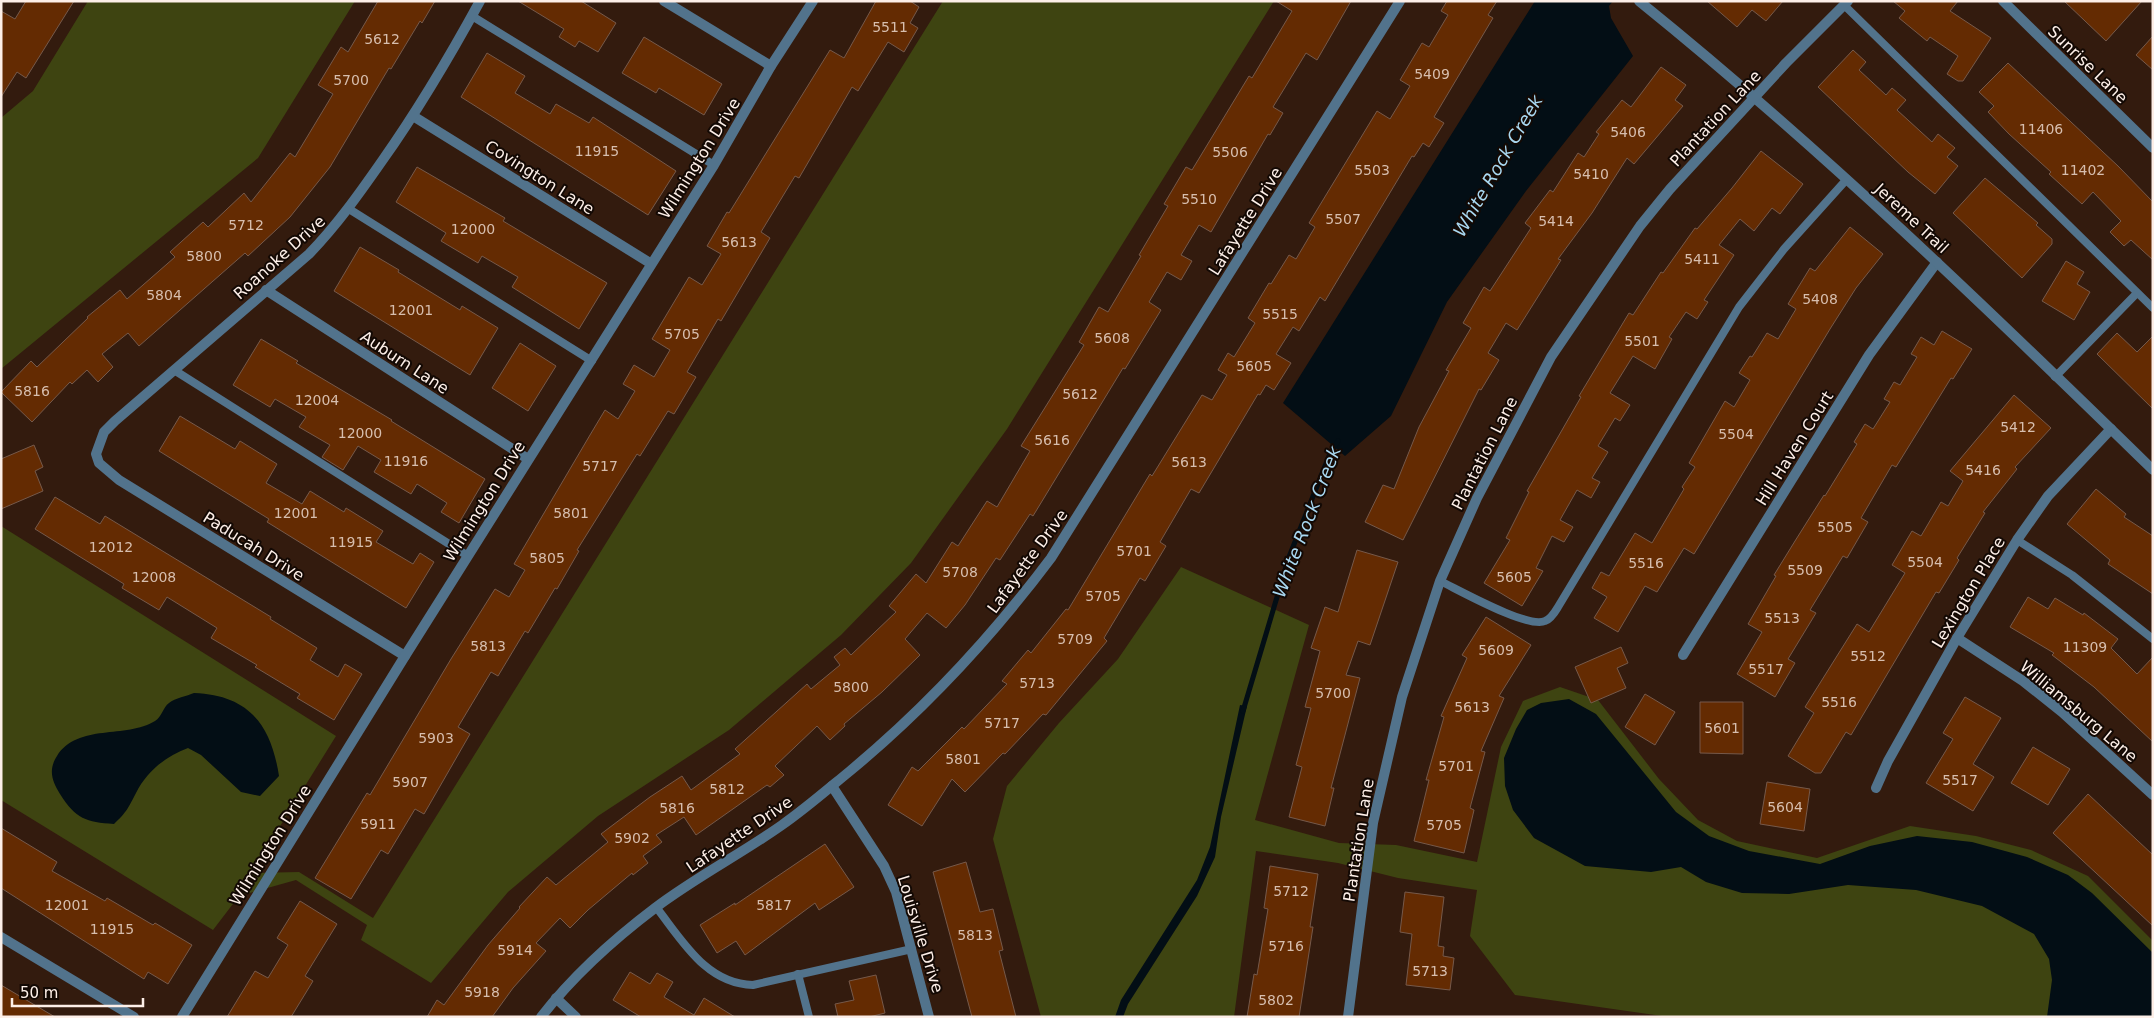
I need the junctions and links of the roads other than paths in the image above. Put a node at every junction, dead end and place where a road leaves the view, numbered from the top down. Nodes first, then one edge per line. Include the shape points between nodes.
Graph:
1 (480, 1) edge
2 (664, 1) edge
3 (812, 1) edge
4 (1400, 1) edge
5 (2003, 1) edge
6 (1640, 2) edge
7 (1846, 3) edge
8 (472, 16) junction
9 (772, 66) junction
10 (1756, 98) junction
11 (413, 116) junction
12 (2153, 148) edge
13 (714, 165) junction
14 (1847, 179) junction
15 (349, 209) junction
16 (1937, 262) junction
17 (650, 263) junction
18 (266, 290) junction
19 (2137, 292) junction
20 (2153, 308) edge
21 (592, 361) junction
22 (174, 370) junction
23 (2055, 377) junction
24 (2111, 429) junction
25 (96, 454) joint
26 (528, 458) junction
27 (2153, 470) edge
28 (2017, 540) junction
29 (468, 556) junction
30 (1440, 581) junction
31 (1957, 638) junction
32 (2153, 639) edge
33 (1683, 655) dead end
34 (405, 656) junction
35 (832, 786) junction
36 (1876, 788) dead end
37 (2153, 795) edge
38 (656, 907) junction
39 (1, 937) edge
40 (912, 949) junction
41 (798, 974) junction
42 (556, 998) junction
43 (134, 1017) edge
44 (182, 1017) edge
45 (541, 1017) edge
46 (576, 1017) edge
47 (809, 1017) edge
48 (929, 1017) edge
49 (1348, 1017) edge

1 - 8 street, Roanoke Drive
2 - 9 street
3 - 9 street, Wilmington Drive
4 - 35 street, Lafayette Drive via 1051,558 1010,612 955,674 889,738
5 - 12 street, Sunrise Lane
6 - 10 street, Jereme Trail
7 - 10 street, Plantation Lane
7 - 19 lane
8 - 11 street, Roanoke Drive
8 - 13 lane
9 - 13 street, Wilmington Drive
10 - 14 street, Jereme Trail
10 - 30 street, Plantation Lane via 1670,189 1640,226 1551,357 1477,498
11 - 15 street, Roanoke Drive
11 - 17 street, Covington Lane
13 - 17 street, Wilmington Drive
14 - 16 street, Jereme Trail
14 - 30 lane via 1778,256 1739,307 1548,619 1539,623 1522,620
15 - 18 street, Roanoke Drive via 309,254
15 - 21 lane
16 - 23 street, Jereme Trail
16 - 33 street, Hill Haven Court via 1869,355
17 - 21 street, Wilmington Drive
18 - 22 street, Roanoke Drive
18 - 26 street, Auburn Lane
19 - 20 lane
19 - 23 lane
21 - 26 street, Wilmington Drive
22 - 25 street, Roanoke Drive via 104,432
22 - 29 lane
23 - 24 street, Jereme Trail
24 - 27 street, Jereme Trail
24 - 28 street, Lexington Place via 2048,496
25 - 34 street, Paducah Drive via 99,463 119,480
26 - 29 street, Wilmington Drive
28 - 31 street, Lexington Place
28 - 32 lane via 2079,580
29 - 34 street, Wilmington Drive
30 - 49 street, Plantation Lane via 1402,697 1373,823
31 - 36 street, Lexington Place
31 - 37 street, Williamsburg Lane via 2039,693
34 - 44 street, Wilmington Drive
35 - 38 street, Lafayette Drive via 783,825
35 - 40 street, Louisville Drive via 884,866 896,892
38 - 41 lane via 703,965 722,978 753,985
38 - 42 street, Lafayette Drive
39 - 43 street
40 - 41 lane
40 - 48 street, Louisville Drive
41 - 47 lane
42 - 45 street, Lafayette Drive
42 - 46 street

